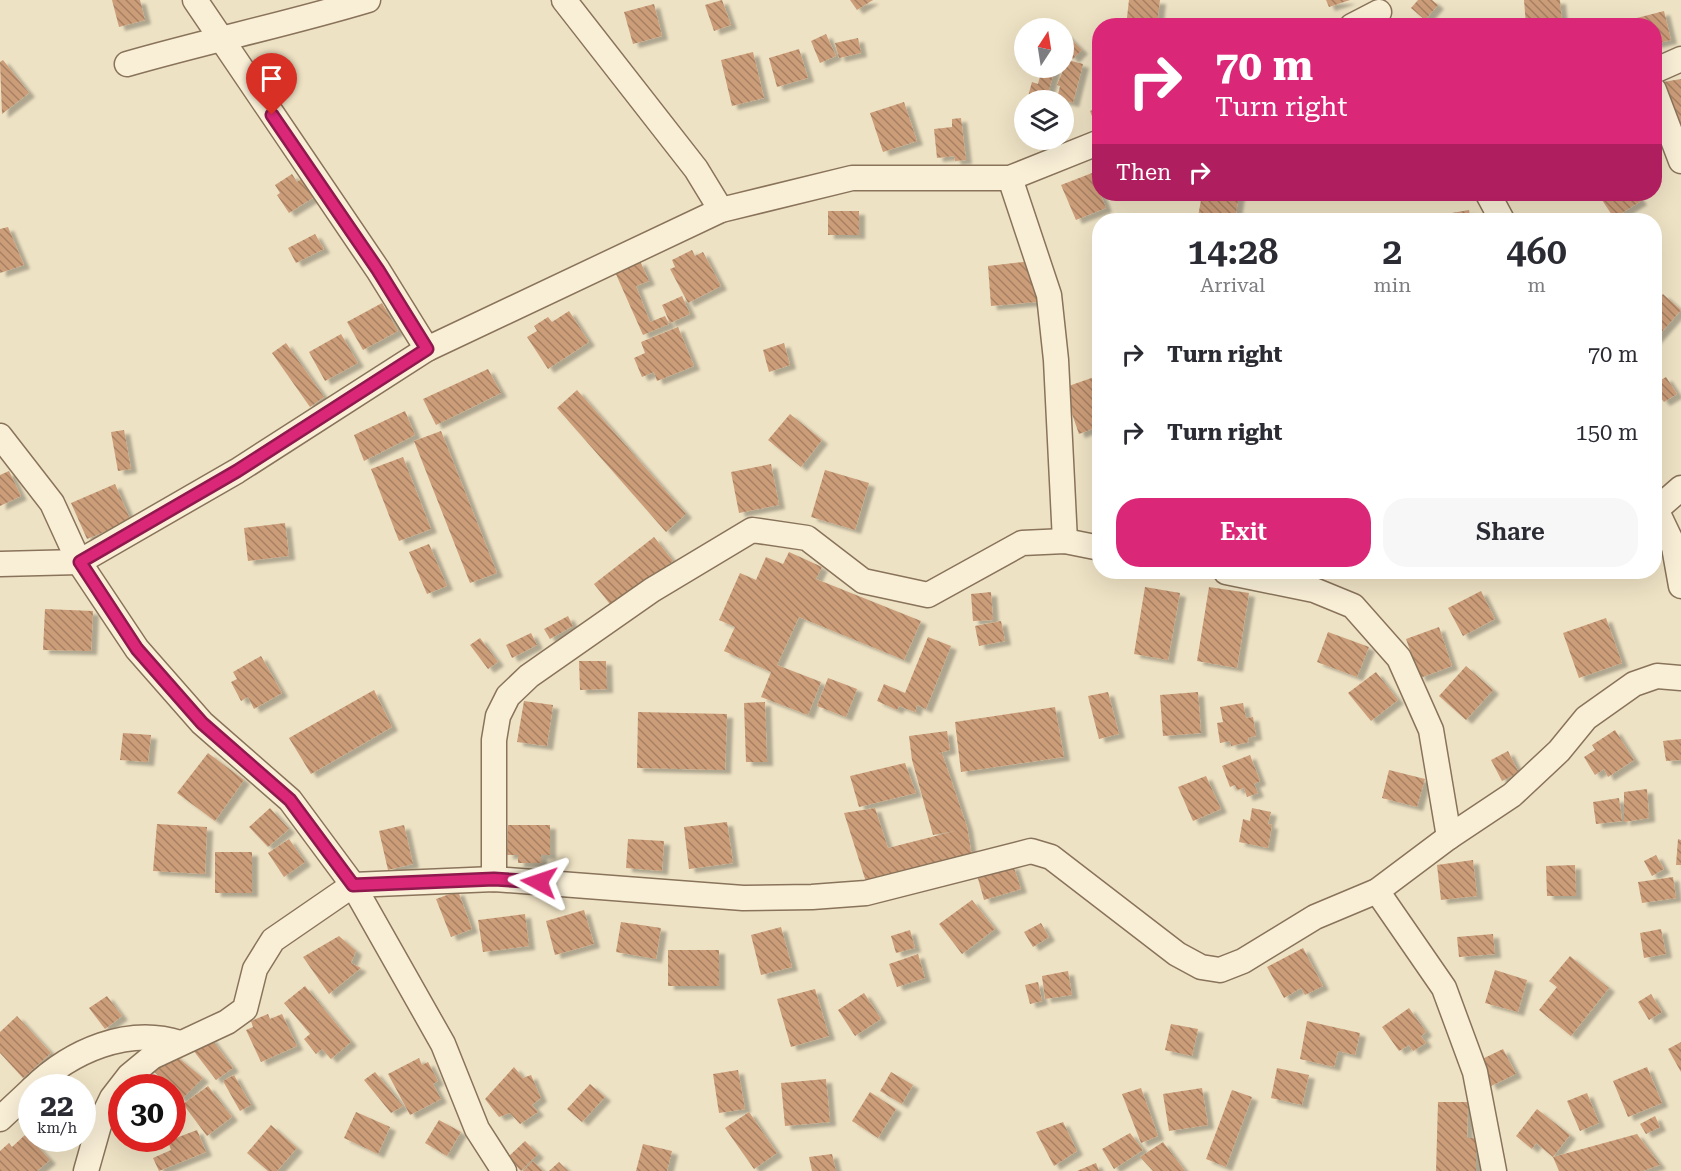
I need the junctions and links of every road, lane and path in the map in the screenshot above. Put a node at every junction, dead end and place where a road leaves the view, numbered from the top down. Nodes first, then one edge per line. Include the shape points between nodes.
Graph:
1 (195, 0) edge
2 (368, 0) edge
3 (564, 0) edge
4 (219, 38) junction
5 (1681, 59) edge
6 (127, 64) dead end
7 (1662, 67) edge
8 (1662, 111) edge
9 (1092, 145) edge
10 (1681, 161) edge
11 (1011, 178) junction
12 (721, 210) junction
13 (427, 349) junction
14 (0, 436) edge
15 (1681, 488) edge
16 (1662, 502) edge
17 (1662, 520) edge
18 (1065, 541) junction
19 (1092, 546) edge
20 (80, 562) junction
21 (0, 564) edge
22 (1266, 579) edge
23 (1681, 586) edge
24 (1681, 678) edge
25 (1449, 837) junction
26 (494, 879) junction
27 (353, 885) junction
28 (1377, 891) junction
29 (180, 1043) junction
30 (51, 1074) edge
31 (18, 1102) edge
32 (0, 1119) edge
33 (86, 1171) edge
34 (504, 1171) edge
35 (1494, 1171) edge

1 - 4 street
2 - 4 street
3 - 12 street via 696,169
4 - 6 street
4 - 13 street via 378,270
5 - 7 street
8 - 10 street
9 - 11 street
11 - 12 street via 852,178
11 - 18 street via 1049,295
12 - 13 street
13 - 20 street via 237,471
14 - 20 street via 52,503
15 - 16 street
17 - 23 street via 1674,546
18 - 19 street
18 - 26 street via 1022,543 928,595 863,581 807,538 752,530 652,590 529,676 508,696 498,716 494,740
20 - 21 street
20 - 27 street via 137,649 202,723 290,800
22 - 25 street via 1314,590 1353,606 1399,658 1431,730
24 - 25 street via 1657,676 1634,684 1586,718 1559,751 1512,795
25 - 28 street
26 - 27 street
26 - 28 street via 743,898 812,897 866,893 1031,851 1051,857 1177,954 1201,967 1220,969 1243,961 1315,917
27 - 29 street via 273,940 255,969 245,1009 227,1022
27 - 34 street via 443,1044 477,1130
28 - 35 street via 1444,988 1475,1072
29 - 30 street via 159,1036 127,1038 82,1052
29 - 33 street via 152,1057 129,1076 112,1098 99,1125
31 - 32 street

